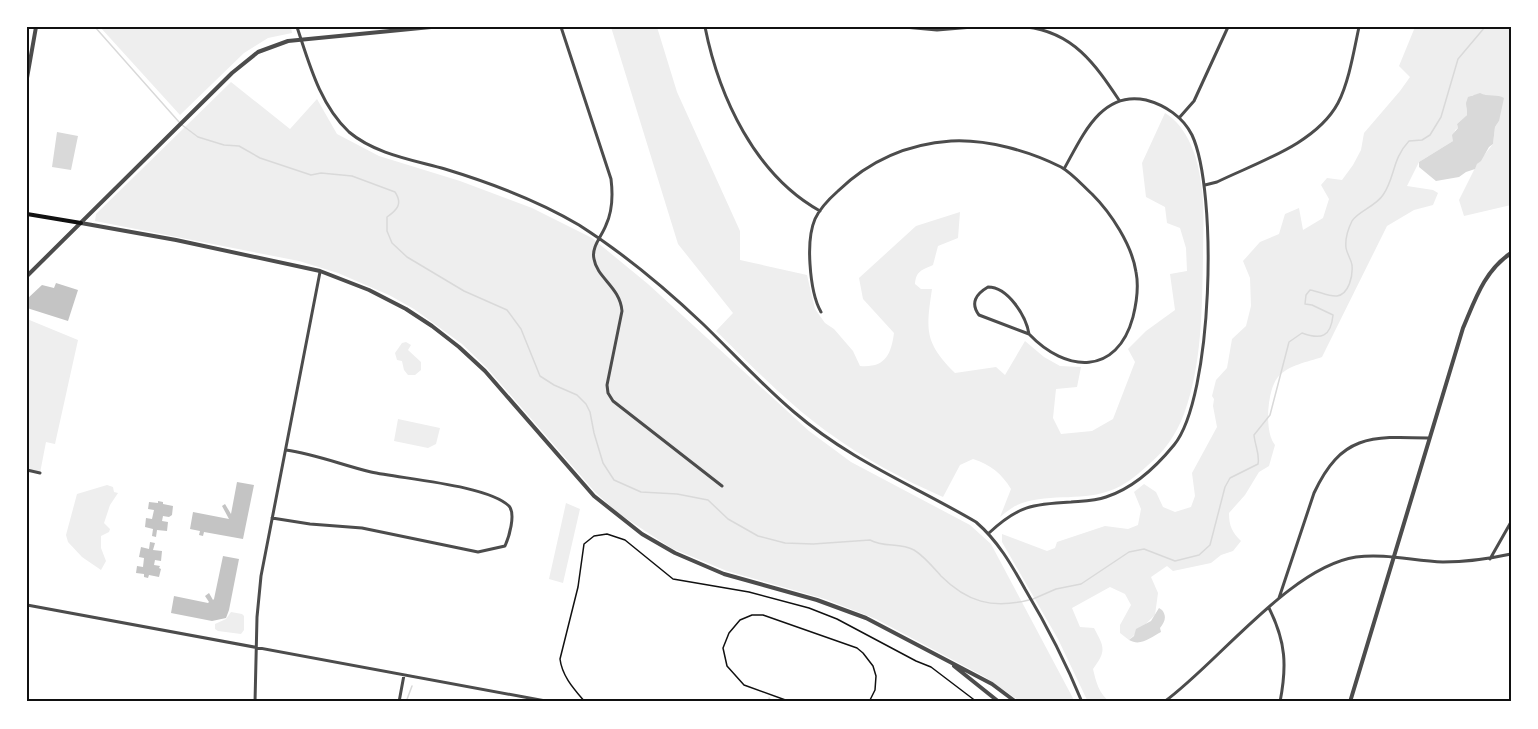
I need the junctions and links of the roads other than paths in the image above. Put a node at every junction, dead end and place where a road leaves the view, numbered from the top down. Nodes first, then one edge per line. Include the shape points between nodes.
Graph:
1 (36, 27) edge
2 (297, 27) edge
3 (431, 27) edge
4 (561, 27) edge
5 (705, 27) edge
6 (904, 27) edge
7 (973, 27) edge
8 (1026, 27) edge
9 (1228, 27) edge
10 (1359, 27) edge
11 (301, 39) junction
12 (27, 78) edge
13 (1119, 100) junction
14 (1179, 118) junction
15 (1064, 169) junction
16 (1205, 185) junction
17 (820, 211) junction
18 (27, 214) edge
19 (81, 223) junction
20 (599, 238) junction
21 (1511, 253) edge
22 (320, 271) junction
23 (27, 276) edge
24 (821, 312) dead end
25 (1029, 334) junction
26 (1428, 438) junction
27 (286, 450) junction
28 (27, 470) edge
29 (40, 473) dead end
30 (722, 486) dead end
31 (272, 518) junction
32 (1511, 522) edge
33 (989, 533) junction
34 (1511, 554) edge
35 (1392, 557) junction
36 (1490, 559) junction
37 (1278, 600) junction
38 (27, 605) edge
39 (1268, 608) junction
40 (256, 647) junction
41 (954, 666) junction
42 (404, 675) junction
43 (255, 702) edge
44 (399, 702) edge
45 (551, 702) edge
46 (999, 702) edge
47 (1016, 702) edge
48 (1082, 702) edge
49 (1164, 702) edge
50 (1280, 702) edge
51 (1350, 702) edge

1 - 12 street
2 - 11 street
3 - 11 street
4 - 20 street via 611,179 611,209
5 - 17 street via 723,87 752,146 772,174
6 - 7 street
8 - 13 street via 1049,32 1080,50
9 - 14 street via 1194,101
10 - 16 street via 1344,89 1325,122 1295,144
11 - 19 street via 271,46 249,58
11 - 20 street via 324,99 348,131 360,140 523,197
13 - 14 street via 1138,98 1156,103
13 - 15 street via 1085,131
14 - 16 street via 1192,135
15 - 17 street via 1019,152 976,142 917,146 891,154 852,177
15 - 25 street via 1099,201 1115,222 1132,256 1137,302 1117,348 1098,360 1065,360
16 - 33 street via 1208,218 1201,361 1190,412 1175,444 1125,489 1090,501 1018,510
17 - 24 street via 814,220 809,254
18 - 19 main road
19 - 22 street
19 - 23 street
20 - 30 street via 593,259 621,300 622,311 608,393 613,401
20 - 33 street via 670,294 822,434
21 - 26 street via 1482,284 1463,328
22 - 27 street
22 - 41 street via 406,309 459,347 594,496 642,534 724,574 866,618
25 - 25 street via 982,317 975,310 976,297 988,287 1004,292
26 - 35 street
26 - 37 street via 1373,439 1354,444 1337,456 1314,493
27 - 31 street
27 - 31 street via 499,499 512,515 507,543 483,552 358,528
28 - 29 street
31 - 40 street via 261,576
32 - 36 street
33 - 48 street via 1045,624
34 - 36 street
35 - 36 street via 1443,562
35 - 37 street via 1354,557 1338,563
35 - 51 street
37 - 39 street
38 - 40 street
39 - 49 street
39 - 50 street via 1279,630 1285,662
40 - 42 street
40 - 43 street
41 - 46 street
41 - 47 street via 992,684
42 - 44 street
42 - 45 street

